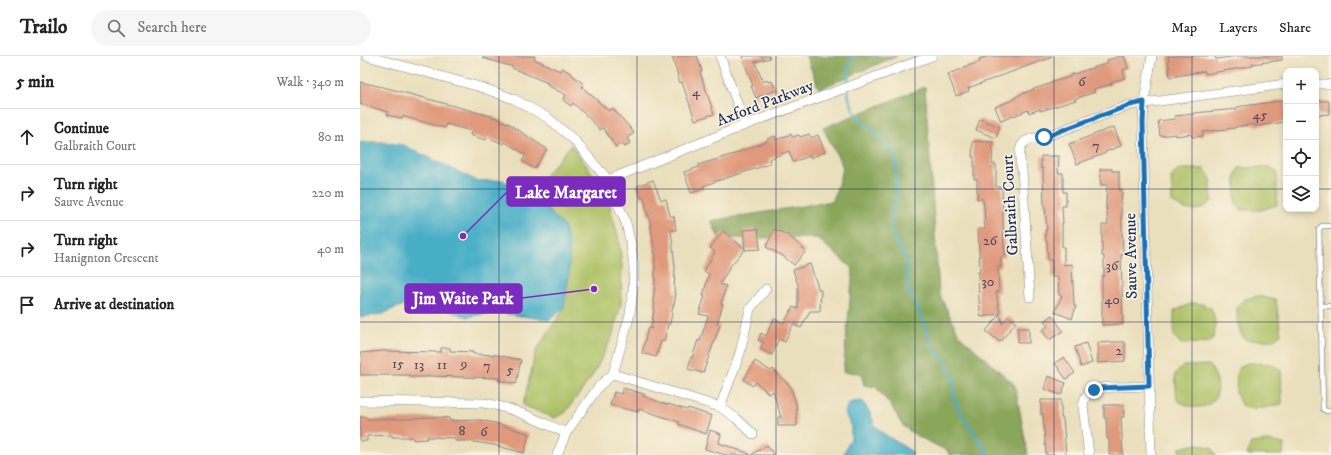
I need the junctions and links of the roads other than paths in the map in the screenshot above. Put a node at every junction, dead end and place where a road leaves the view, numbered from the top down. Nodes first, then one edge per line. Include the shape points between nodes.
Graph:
1 (367, 56) edge
2 (720, 56) edge
3 (932, 56) edge
4 (1152, 56) edge
5 (1283, 84) edge
6 (1319, 84) edge
7 (1331, 84) edge
8 (1144, 102) junction
9 (745, 125) junction
10 (608, 180) junction
11 (1331, 226) edge
12 (766, 289) dead end
13 (1030, 297) dead end
14 (1321, 306) junction
15 (1331, 306) edge
16 (613, 374) junction
17 (1149, 386) junction
18 (360, 400) edge
19 (720, 407) junction
20 (1331, 411) edge
21 (566, 433) junction
22 (753, 434) dead end
23 (557, 455) edge
24 (1089, 455) edge
25 (1150, 455) edge

1 - 10 street via 514,99 562,129
2 - 9 street
3 - 9 street, Axford Parkway
4 - 8 street, Sauve Avenue
5 - 8 street
6 - 7 street
8 - 13 street, Galbraith Court via 1044,137 1032,138 1019,150
8 - 17 street, Sauve Avenue
9 - 10 street, Axford Parkway
10 - 16 street via 626,223 634,268 630,314
11 - 14 lane via 1322,226 1319,229
12 - 19 street via 750,309 740,353
14 - 15 lane
14 - 20 lane via 1323,409
16 - 19 street
16 - 21 street via 598,386
17 - 24 street via 1099,388 1088,393 1083,406
17 - 25 street, Sauve Avenue
18 - 21 street via 499,405
19 - 22 street
21 - 23 street

